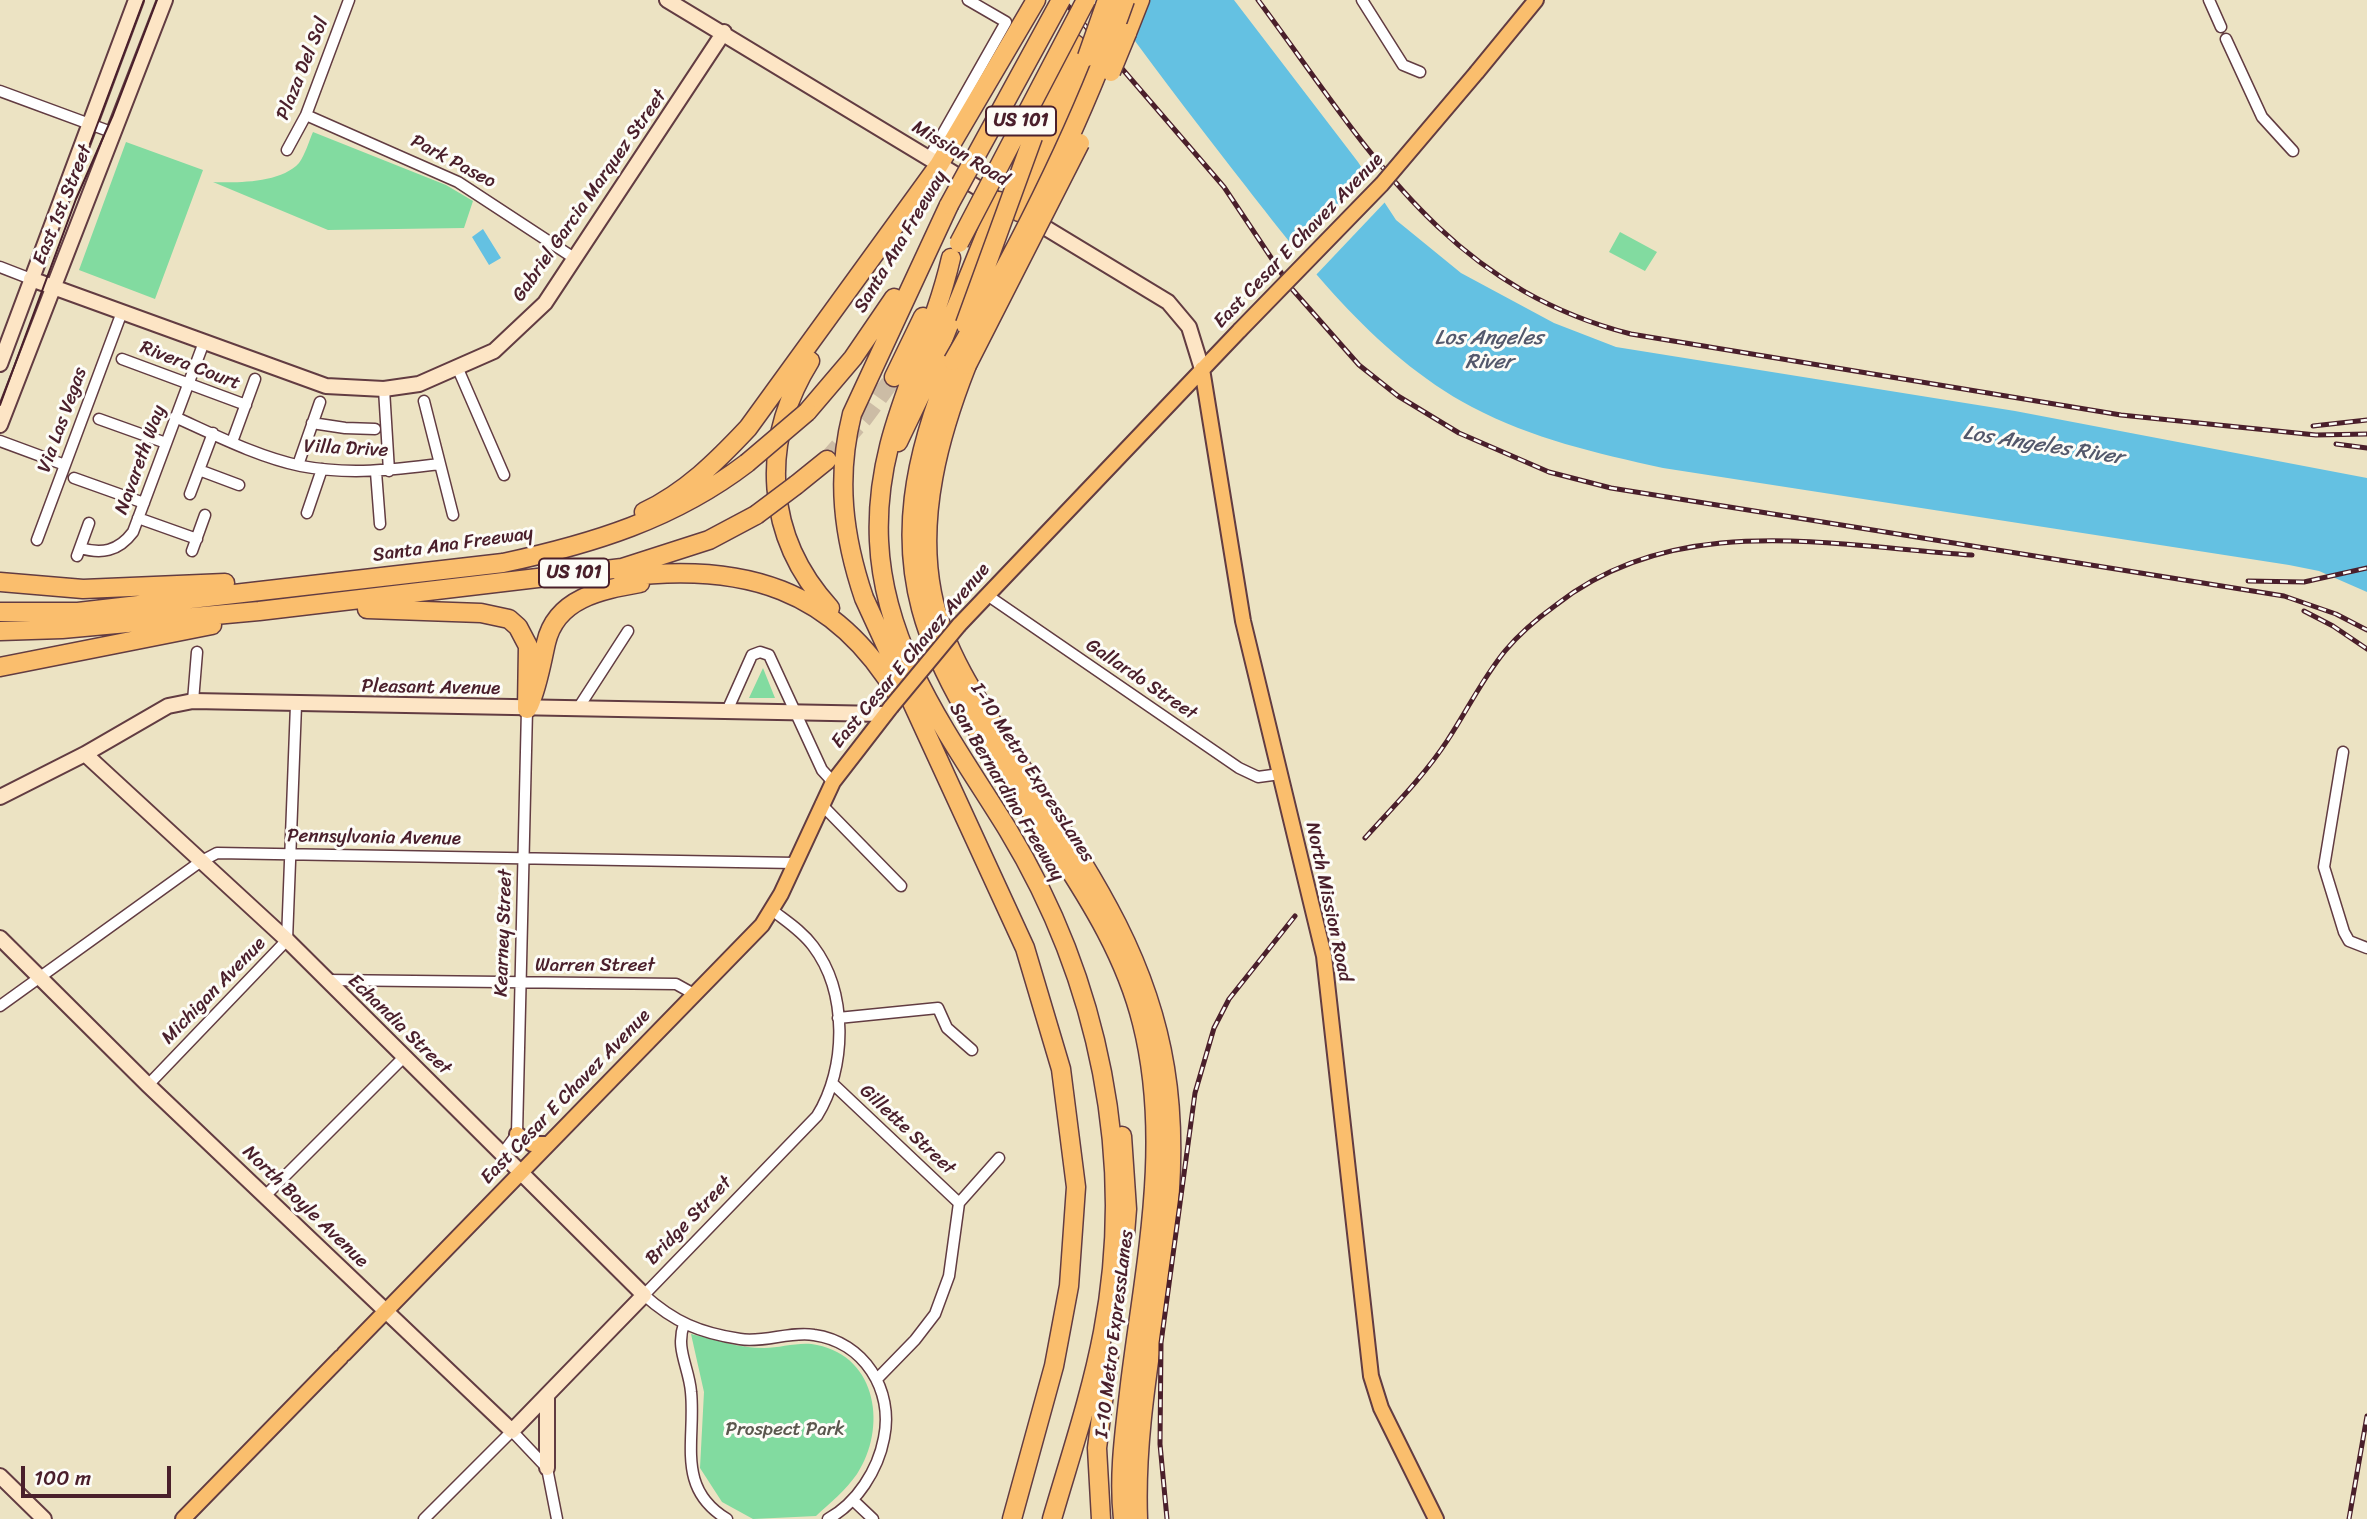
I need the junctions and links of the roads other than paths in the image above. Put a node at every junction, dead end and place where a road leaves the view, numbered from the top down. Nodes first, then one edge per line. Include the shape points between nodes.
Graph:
1 (136, 0) edge
2 (165, 0) edge
3 (349, 0) edge
4 (667, 0) edge
5 (968, 0) edge
6 (1036, 0) edge
7 (1061, 0) edge
8 (1088, 0) edge
9 (1107, 0) edge
10 (1125, 0) edge
11 (1140, 0) edge
12 (1362, 0) edge
13 (1536, 0) edge
14 (2209, 0) edge
15 (2221, 27) dead end
16 (724, 32) junction
17 (2226, 39) dead end
18 (1420, 72) dead end
19 (0, 91) edge
20 (306, 115) junction
21 (90, 124) junction
22 (114, 133) junction
23 (288, 150) dead end
24 (2294, 151) dead end
25 (934, 162) junction
26 (999, 201) junction
27 (949, 205) junction
28 (1019, 212) junction
29 (881, 248) junction
30 (955, 250) junction
31 (574, 258) junction
32 (0, 267) edge
33 (31, 279) junction
34 (52, 285) junction
35 (122, 312) junction
36 (204, 342) junction
37 (122, 359) dead end
38 (960, 363) junction
39 (0, 364) edge
40 (458, 369) junction
41 (1202, 369) junction
42 (894, 377) tunnel mouth
43 (256, 379) dead end
44 (188, 383) junction
45 (384, 389) junction
46 (424, 401) dead end
47 (320, 402) dead end
48 (246, 405) junction
49 (175, 417) junction
50 (99, 419) dead end
51 (312, 423) junction
52 (0, 425) edge
53 (375, 429) dead end
54 (213, 433) junction
55 (0, 441) edge
56 (232, 442) junction
57 (166, 443) junction
58 (827, 460) tunnel mouth
59 (440, 464) junction
60 (65, 465) junction
61 (298, 465) junction
62 (322, 469) junction
63 (199, 470) junction
64 (389, 471) junction
65 (376, 472) junction
66 (504, 475) dead end
67 (74, 478) dead end
68 (239, 485) dead end
69 (190, 494) dead end
70 (144, 503) junction
71 (307, 513) dead end
72 (205, 515) dead end
73 (453, 515) dead end
74 (879, 516) junction
75 (138, 518) junction
76 (89, 523) dead end
77 (380, 524) dead end
78 (197, 538) junction
79 (37, 540) dead end
80 (561, 550) junction
81 (192, 551) dead end
82 (702, 572) junction
83 (0, 582) edge
84 (292, 586) junction
85 (987, 595) junction
86 (382, 598) junction
87 (337, 602) junction
88 (259, 611) junction
89 (0, 612) edge
90 (0, 631) edge
91 (628, 631) dead end
92 (855, 636) junction
93 (197, 652) dead end
94 (0, 667) edge
95 (193, 701) junction
96 (296, 705) junction
97 (527, 709) junction
98 (577, 710) junction
99 (888, 710) junction
100 (726, 711) junction
101 (796, 713) junction
102 (2343, 752) dead end
103 (85, 754) junction
104 (1280, 774) junction
105 (947, 777) junction
106 (833, 782) junction
107 (0, 797) edge
108 (821, 804) junction
109 (292, 853) junction
110 (523, 860) junction
111 (200, 862) junction
112 (795, 863) junction
113 (901, 886) dead end
114 (772, 910) junction
115 (0, 938) edge
116 (287, 940) junction
117 (2367, 948) edge
118 (40, 976) junction
119 (1078, 977) junction
120 (325, 980) junction
121 (519, 983) junction
122 (694, 993) junction
123 (0, 1006) edge
124 (838, 1018) junction
125 (972, 1050) dead end
126 (404, 1057) junction
127 (832, 1083) junction
128 (148, 1085) junction
129 (517, 1134) junction
130 (547, 1144) junction
131 (503, 1153) junction
132 (999, 1158) dead end
133 (521, 1171) junction
134 (266, 1195) junction
135 (958, 1203) junction
136 (644, 1295) junction
137 (386, 1312) junction
138 (684, 1324) junction
139 (877, 1379) junction
140 (547, 1395) junction
141 (512, 1431) junction
142 (547, 1468) junction
143 (0, 1476) edge
144 (853, 1500) junction
145 (716, 1515) edge
146 (44, 1519) edge
147 (183, 1519) edge
148 (424, 1519) edge
149 (556, 1519) edge
150 (727, 1519) edge
151 (828, 1519) edge
152 (873, 1519) edge
153 (1012, 1519) edge
154 (1052, 1519) edge
155 (1101, 1519) edge
156 (1123, 1519) edge
157 (1138, 1519) edge
158 (1436, 1519) edge

1 - 21 main road, East 1st Street
2 - 22 main road, East 1st Street
3 - 20 street, Plaza Del Sol
4 - 16 main road, Mission Road
5 - 25 street via 1006,22
6 - 25 highway
7 - 27 highway, Santa Ana Freeway / US 101, bridge
8 - 30 highway, US 101, bridge
8 - 38 highway, bridge via 1075,44 988,253
9 - 28 highway, bridge
10 - 38 highway, I-10 Metro ExpressLanes, bridge via 1071,136
11 - 38 highway, I-10 Metro ExpressLanes, bridge via 1057,194
12 - 18 street via 1403,65
13 - 41 main road, East Cesar E Chavez Avenue, bridge via 1382,184
14 - 15 street
16 - 25 main road, Mission Road
16 - 31 main road, Gabriel Garcia Marquez Street
17 - 24 street via 2262,117
19 - 21 street
20 - 23 street, Plaza Del Sol
20 - 31 street, Park Paseo via 458,182
21 - 22 street
21 - 33 main road, East 1st Street
22 - 34 main road, East 1st Street
25 - 26 main road, Mission Road
25 - 29 highway
26 - 28 main road, Mission Road
26 - 74 highway via 902,430
27 - 80 highway, Santa Ana Freeway / US 101, bridge via 936,220 887,310 807,412 747,463 673,510 629,530
27 - 105 highway via 852,414 842,494 850,557 864,598
28 - 41 main road, Mission Road via 1168,302 1189,327
29 - 80 highway via 748,428 718,460 682,491
29 - 92 highway via 802,374 783,421 775,471 777,507 794,558 811,588
30 - 42 highway, US 101
30 - 74 highway, San Bernardino Freeway via 888,439
31 - 40 main road, Gabriel Garcia Marquez Street via 545,303 520,328 494,351
32 - 33 street
33 - 34 main road, Gabriel Garcia Marquez Street
33 - 39 main road, East 1st Street
34 - 35 main road, Gabriel Garcia Marquez Street
34 - 52 main road, East 1st Street
35 - 36 main road, Gabriel Garcia Marquez Street
35 - 60 street, Via Las Vegas
36 - 44 street, Navareth Way
36 - 45 main road, Gabriel Garcia Marquez Street via 326,386
37 - 44 street, Rivera Court
38 - 156 highway, I-10 Metro ExpressLanes via 931,419 916,478 911,532 919,604 945,677 966,715 1108,933 1128,979 1152,1070 1156,1173 1122,1452
38 - 157 highway, I-10 Metro ExpressLanes via 930,498 928,559 940,623 981,706 1122,929 1140,972 1165,1067 1172,1163 1139,1436
40 - 45 main road, Gabriel Garcia Marquez Street via 419,384
40 - 66 street
41 - 85 main road, East Cesar E Chavez Avenue
41 - 104 main road, North Mission Road via 1243,621
43 - 48 street
44 - 48 street, Rivera Court
44 - 49 street, Navareth Way
45 - 64 street
46 - 59 street
47 - 51 street
48 - 56 street
49 - 54 street, Villa Drive
49 - 57 street, Navareth Way
50 - 57 street
51 - 53 street
51 - 61 street
54 - 56 street, Villa Drive
54 - 63 street
55 - 60 street
56 - 61 street, Villa Drive
57 - 70 street, Navareth Way
58 - 86 highway, US 101, bridge via 756,515 709,540 622,568
59 - 64 street, Villa Drive
59 - 73 street
60 - 79 street, Via Las Vegas
61 - 62 street, Villa Drive
62 - 65 street, Villa Drive
62 - 71 street
63 - 68 street
63 - 69 street
64 - 65 street, Villa Drive
65 - 77 street
67 - 70 street
70 - 75 street, Navareth Way
72 - 78 street
74 - 119 highway, San Bernardino Freeway via 886,593 907,659 947,737 1039,886
75 - 76 street, Navareth Way via 128,539 106,552 78,552
75 - 78 street
78 - 81 street
80 - 84 highway, Santa Ana Freeway / US 101 via 503,563
82 - 86 highway via 654,573 401,601
82 - 92 highway via 777,587 814,605
82 - 97 highway via 606,589 568,606 549,632 538,685
83 - 84 highway via 83,589 260,582
84 - 89 highway, Santa Ana Freeway / US 101 via 78,612
85 - 99 main road, East Cesar E Chavez Avenue, bridge
85 - 104 street, Gallardo Street via 1238,768 1258,777
86 - 87 highway, US 101
87 - 88 highway, US 101
87 - 97 highway via 359,609 470,612 509,620 518,626 528,646
88 - 90 highway, US 101
88 - 94 highway via 232,621
91 - 98 street
92 - 105 highway via 884,672
93 - 95 street
95 - 96 main road, Pleasant Avenue
95 - 103 main road, Pleasant Avenue via 168,706
96 - 97 main road, Pleasant Avenue
96 - 109 street, Michigan Avenue
97 - 98 main road, Pleasant Avenue
97 - 110 street, Kearney Street
98 - 100 main road, Pleasant Avenue
99 - 101 main road, Pleasant Avenue
99 - 106 main road, East Cesar E Chavez Avenue
100 - 101 main road, Pleasant Avenue
100 - 101 street via 752,655 760,652 775,663
101 - 106 street via 821,770
102 - 117 street via 2324,867 2344,932 2349,941
103 - 107 main road, Pleasant Avenue
103 - 111 main road, Echandia Street
104 - 158 main road, North Mission Road via 1324,956 1371,1376 1381,1408
105 - 153 highway via 1025,948 1061,1069 1076,1187 1069,1286 1054,1366
106 - 108 main road, East Cesar E Chavez Avenue
108 - 112 main road, East Cesar E Chavez Avenue
108 - 113 street
109 - 110 street, Pennsylvania Avenue
109 - 111 street, Pennsylvania Avenue via 218,853
109 - 116 street, Michigan Avenue
110 - 112 street, Pennsylvania Avenue
110 - 121 street, Kearney Street
111 - 116 main road, Echandia Street
111 - 118 street, Pennsylvania Avenue
112 - 114 main road, East Cesar E Chavez Avenue
114 - 122 main road, East Cesar E Chavez Avenue
114 - 124 street, Bridge Street via 815,948 835,993
115 - 118 main road, North Boyle Avenue
116 - 120 main road, Echandia Street
116 - 128 street, Michigan Avenue
118 - 123 street, Pennsylvania Avenue
118 - 128 main road, North Boyle Avenue
119 - 154 highway, San Bernardino Freeway via 1108,1104 1114,1235 1103,1332
119 - 155 highway via 1106,1045 1125,1159 1124,1254 1097,1448
120 - 121 street, Warren Street
120 - 126 main road, Echandia Street
121 - 122 street, Warren Street via 676,984
121 - 129 street, Kearney Street
122 - 130 main road, East Cesar E Chavez Avenue
124 - 125 street via 938,1008 947,1028
124 - 127 street, Bridge Street
126 - 131 main road, Echandia Street
126 - 134 street
127 - 135 street, Gillette Street
127 - 136 street, Bridge Street via 817,1116
128 - 134 main road, North Boyle Avenue
129 - 130 main road via 532,1144
129 - 131 street
130 - 133 main road, East Cesar E Chavez Avenue
131 - 133 main road, Echandia Street
132 - 135 street
133 - 136 main road, Echandia Street
133 - 137 main road, East Cesar E Chavez Avenue
134 - 137 main road, North Boyle Avenue
135 - 139 street via 949,1276 935,1314
136 - 138 street, Echandia Street
136 - 140 main road, Bridge Street
137 - 141 main road, North Boyle Avenue
137 - 147 main road, East Cesar E Chavez Avenue
138 - 139 street, Echandia Street via 742,1339 815,1335 852,1350
138 - 145 street via 679,1337 691,1391 690,1463 693,1477
139 - 144 street, Echandia Street via 886,1408 884,1438 872,1472
140 - 141 main road, Bridge Street
140 - 142 main road
141 - 142 street, North Boyle Avenue
141 - 148 street, Bridge Street
142 - 149 street
143 - 146 main road
144 - 151 street, Echandia Street
144 - 152 street
145 - 150 street

